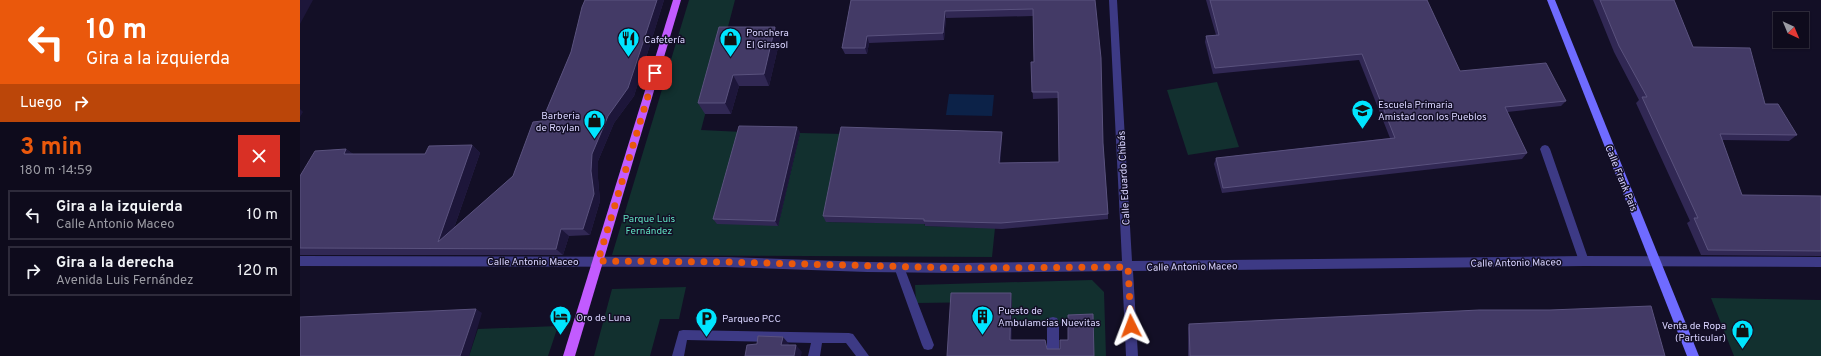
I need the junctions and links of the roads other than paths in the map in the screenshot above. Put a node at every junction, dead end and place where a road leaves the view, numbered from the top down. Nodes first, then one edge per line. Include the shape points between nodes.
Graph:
1 (677, 0) edge
2 (1113, 0) edge
3 (1551, 0) edge
4 (1544, 149) dead end
5 (300, 261) edge
6 (598, 261) junction
7 (1584, 261) junction
8 (1655, 261) junction
9 (1821, 262) edge
10 (899, 267) junction
11 (1128, 267) junction
12 (1053, 322) dead end
13 (817, 338) junction
14 (928, 345) dead end
15 (569, 356) edge
16 (678, 356) edge
17 (814, 356) edge
18 (863, 356) edge
19 (1053, 356) edge
20 (1132, 356) edge
21 (1693, 356) edge

1 - 6 main road
2 - 11 street, Calle Eduardo Chibás
3 - 8 main road, Calle Frank Pais
4 - 7 street
5 - 6 street, Calle Antonio Maceo
6 - 10 street, Calle Antonio Maceo
6 - 15 main road
7 - 8 street, Calle Antonio Maceo
7 - 11 street, Calle Antonio Maceo
8 - 9 street, Calle Antonio Maceo
8 - 21 main road, Calle Frank Pais
10 - 11 street, Calle Antonio Maceo
10 - 14 street
11 - 20 street, Calle Eduardo Chibás
12 - 19 street
13 - 16 street via 683,335
13 - 17 street
13 - 18 street via 849,338

